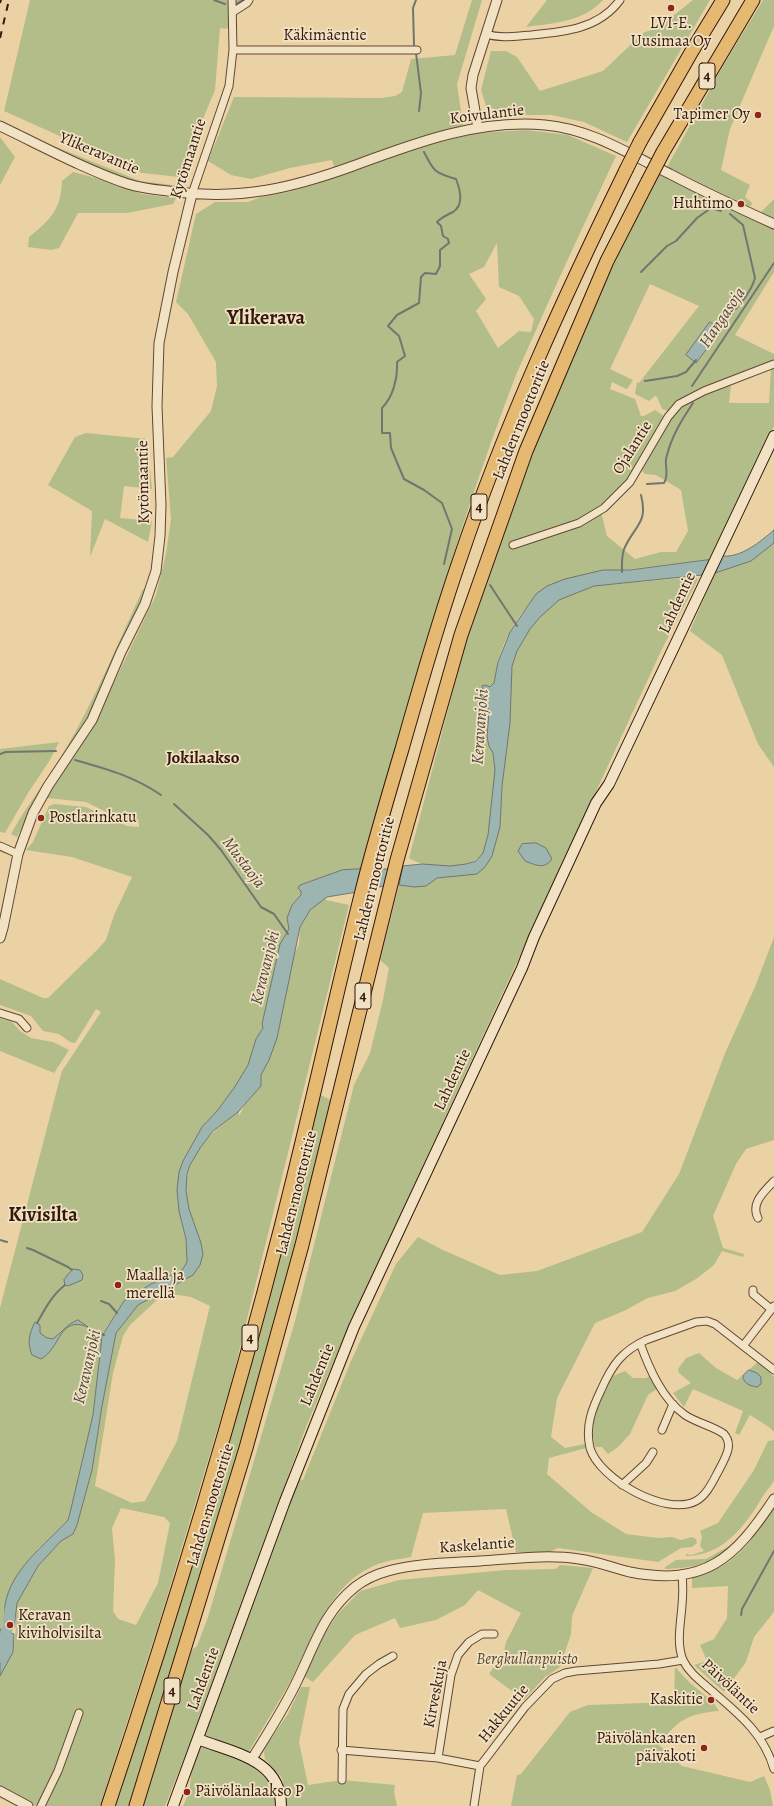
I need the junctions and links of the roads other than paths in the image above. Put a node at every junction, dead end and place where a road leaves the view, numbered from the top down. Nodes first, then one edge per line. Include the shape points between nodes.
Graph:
1 (232, 0) edge
2 (249, 0) edge
3 (496, 0) edge
4 (620, 0) edge
5 (723, 0) edge
6 (753, 0) edge
7 (233, 12) junction
8 (486, 34) junction
9 (233, 50) junction
10 (417, 50) dead end
11 (0, 126) edge
12 (478, 128) junction
13 (192, 194) junction
14 (774, 224) edge
15 (774, 364) edge
16 (774, 436) edge
17 (513, 545) dead end
18 (0, 846) edge
19 (18, 854) junction
20 (0, 938) edge
21 (0, 1013) edge
22 (27, 1028) dead end
23 (774, 1181) edge
24 (758, 1218) dead end
25 (753, 1290) dead end
26 (773, 1308) edge
27 (640, 1343) junction
28 (743, 1346) junction
29 (774, 1370) edge
30 (673, 1404) junction
31 (662, 1430) dead end
32 (653, 1452) dead end
33 (622, 1485) junction
34 (774, 1499) edge
35 (682, 1574) junction
36 (494, 1634) dead end
37 (393, 1656) dead end
38 (683, 1660) junction
39 (79, 1713) dead end
40 (774, 1731) edge
41 (760, 1737) junction
42 (198, 1739) junction
43 (341, 1750) junction
44 (438, 1758) junction
45 (252, 1759) junction
46 (480, 1766) junction
47 (774, 1769) edge
48 (342, 1780) dead end
49 (0, 1791) edge
50 (28, 1806) edge
51 (41, 1806) edge
52 (108, 1806) edge
53 (136, 1806) edge
54 (173, 1806) edge
55 (281, 1806) edge
56 (474, 1806) edge

1 - 7 street, Kytömaantie
2 - 7 street
3 - 8 street
4 - 8 street via 600,18 565,32 504,37
5 - 52 highway, Lahden moottoritie / 4, bridge via 640,142 586,252 539,354 467,539 438,626 370,859 280,1229 222,1442 146,1694
6 - 53 highway, Lahden moottoritie / 4, bridge via 663,152 607,261 523,458 460,635 389,890 292,1282 230,1501
7 - 9 street, Kytömaantie
8 - 12 street via 471,88
9 - 10 street, Käkimäentie
9 - 13 street, Kytömaantie via 229,86
11 - 13 street, Ylikeravantie via 128,184 152,190
12 - 13 street, Koivulantie via 417,143 291,186 243,194
12 - 14 street, Koivulantie via 524,124 579,131 621,148 707,193
13 - 19 street, Kytömaantie via 173,272 160,343 157,406 161,520 156,571 145,604 92,720 37,806
15 - 17 street, Ojalantie via 704,391 679,404 668,417 630,482 604,508 579,523
16 - 42 main road, Lahdentie via 609,784 596,803 539,940 522,968 348,1341 285,1501
18 - 19 street
19 - 20 street, Kytömaantie
21 - 22 street via 19,1019
23 - 24 street via 759,1198 755,1208
25 - 26 street via 753,1294
26 - 28 street
27 - 28 street via 702,1321 715,1324
27 - 30 street via 654,1376
27 - 33 street via 622,1354 606,1378 588,1423 590,1448 596,1460
28 - 29 street
30 - 31 street
30 - 33 street via 686,1416 719,1430 728,1438 730,1445 707,1491 697,1500 682,1505 662,1503
32 - 33 street via 646,1463
34 - 35 street, Kaskelantie via 752,1531 726,1558 700,1571
35 - 38 street, Päivöläntie via 679,1633
35 - 45 street, Kaskelantie via 631,1572 567,1557 444,1563 388,1571 370,1578 342,1599 328,1616 298,1680
36 - 44 street, Kirveskuja via 482,1634 469,1642 458,1655 452,1675
37 - 43 street via 366,1674 349,1694 343,1709
38 - 41 street, Päivöläntie via 695,1677 739,1714
38 - 46 street, Hakkuutie via 576,1671 552,1679 525,1707
39 - 51 street via 58,1771
40 - 41 street
41 - 47 street, Päivöläntie
42 - 45 main road
42 - 54 main road, Lahdentie
43 - 44 street
43 - 48 street
44 - 46 street
45 - 55 main road via 272,1774 278,1785
46 - 56 street, Hakkuutie
49 - 50 street

